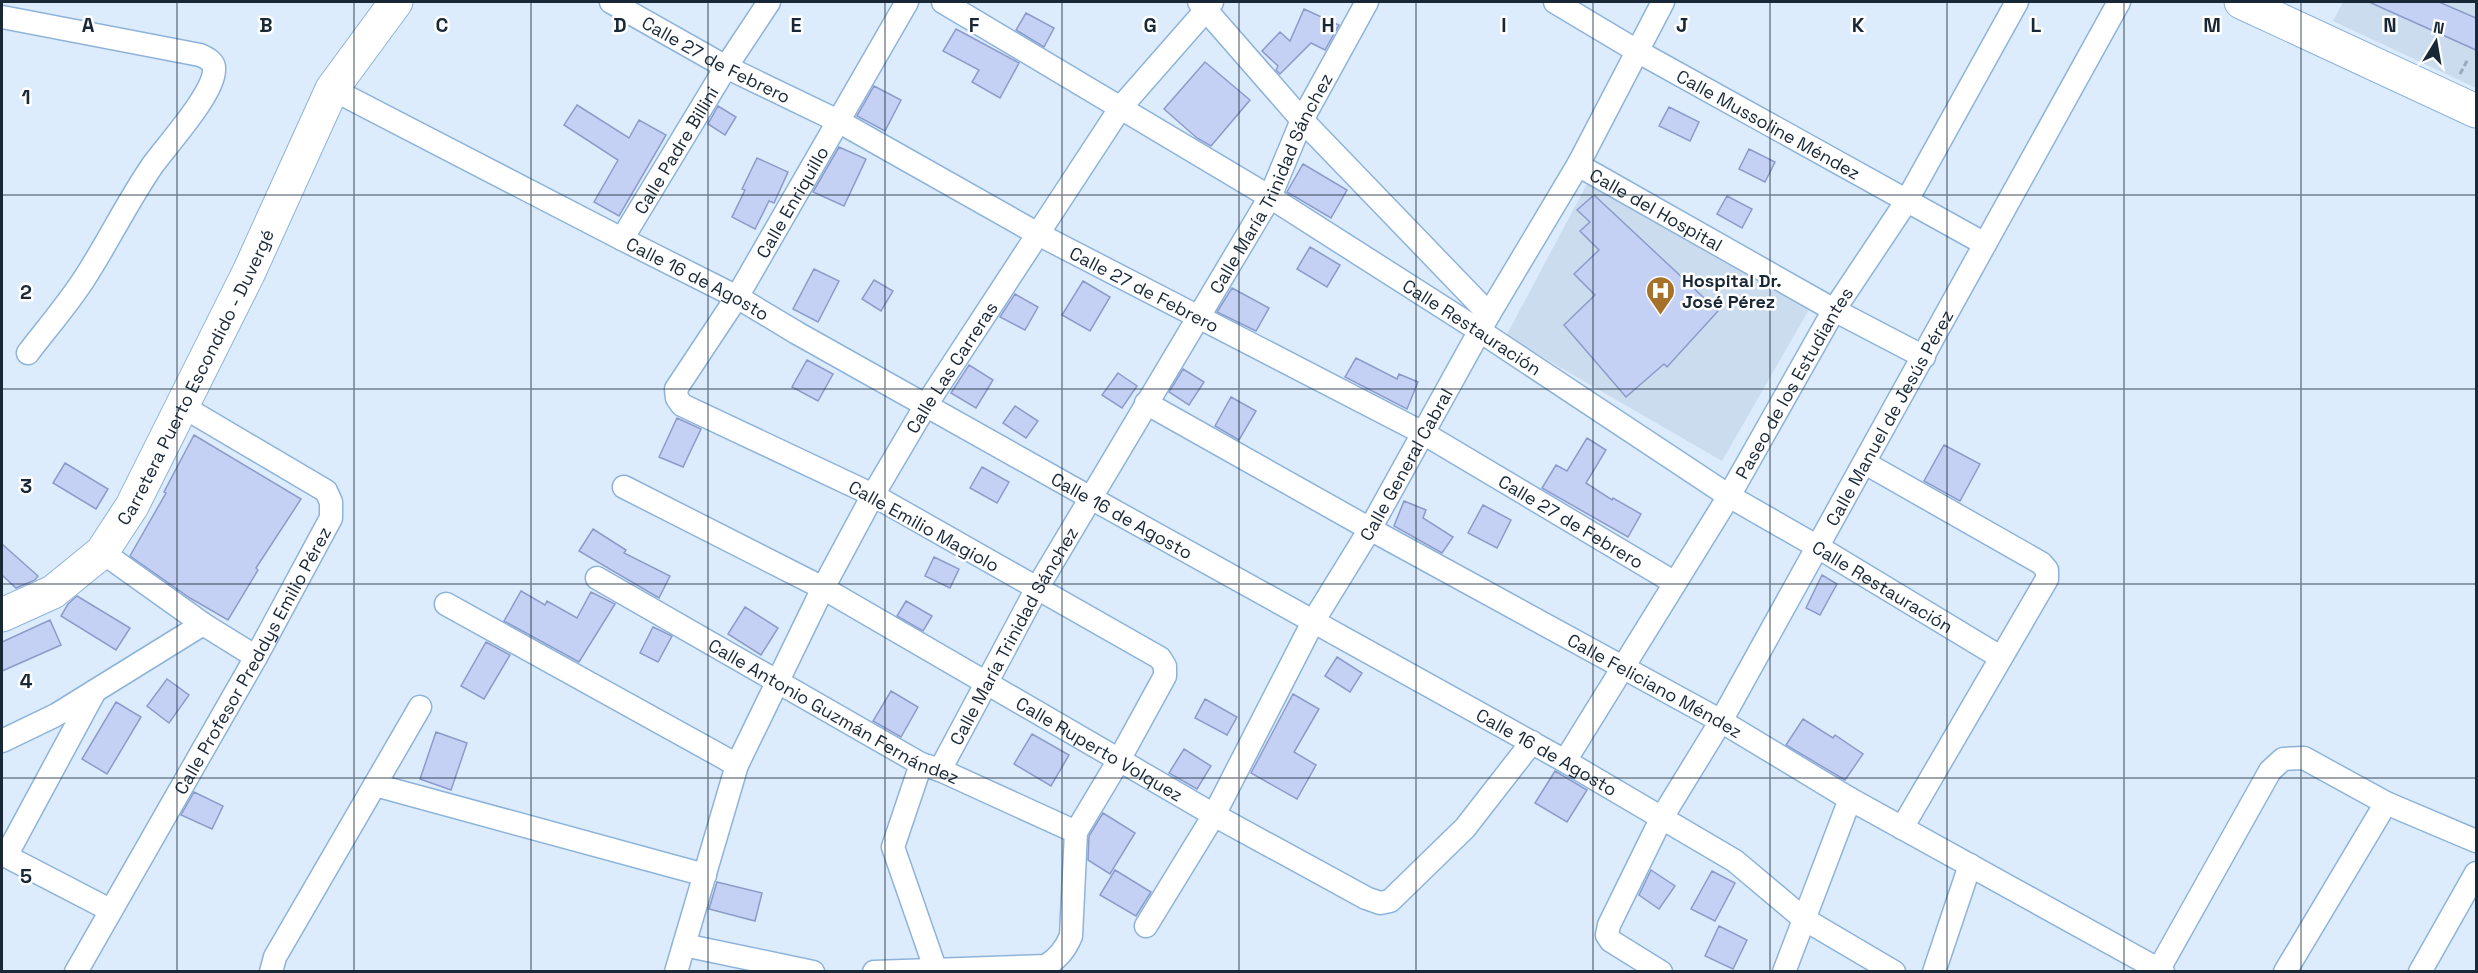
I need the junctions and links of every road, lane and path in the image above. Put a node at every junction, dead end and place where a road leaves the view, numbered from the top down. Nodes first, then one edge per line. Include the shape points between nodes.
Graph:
1 (396, 2) edge
2 (612, 2) edge
3 (769, 2) edge
4 (907, 2) edge
5 (943, 2) edge
6 (1367, 2) edge
7 (1555, 2) edge
8 (1663, 2) edge
9 (2017, 2) edge
10 (2119, 2) edge
11 (2241, 2) edge
12 (1206, 4) edge
13 (2, 17) edge
14 (1637, 51) junction
15 (726, 67) junction
16 (332, 89) junction
17 (1121, 107) junction
18 (2476, 111) edge
19 (1302, 120) junction
20 (838, 121) junction
21 (1578, 165) junction
22 (1270, 197) junction
23 (1906, 202) junction
24 (1038, 234) junction
25 (622, 239) junction
26 (1984, 244) junction
27 (737, 297) junction
28 (1834, 310) junction
29 (1198, 315) junction
30 (1485, 322) junction
31 (28, 353) dead end
32 (1924, 357) junction
33 (677, 398) joint
34 (1146, 403) junction
35 (926, 405) junction
36 (182, 406) junction
37 (1423, 433) junction
38 (1865, 463) junction
39 (624, 487) dead end
40 (873, 495) junction
41 (1729, 496) junction
42 (1089, 497) junction
43 (1370, 529) junction
44 (1818, 547) junction
45 (102, 552) junction
46 (597, 578) dead end
47 (1675, 583) junction
48 (823, 588) junction
49 (1036, 590) junction
50 (446, 604) dead end
51 (2, 615) edge
52 (1314, 620) junction
53 (203, 624) junction
54 (256, 657) junction
55 (2000, 657) junction
56 (1623, 668) junction
57 (778, 680) junction
58 (987, 684) junction
59 (96, 690) junction
60 (420, 707) dead end
61 (1721, 721) junction
62 (2, 741) edge
63 (1532, 742) junction
64 (1119, 760) junction
65 (1565, 761) junction
66 (736, 765) junction
67 (931, 767) junction
68 (375, 785) junction
69 (1850, 799) junction
70 (2386, 803) junction
71 (1214, 814) junction
72 (1661, 819) junction
73 (1902, 828) junction
74 (1076, 832) junction
75 (2476, 841) edge
76 (4, 855) edge
77 (1970, 865) junction
78 (2476, 873) edge
79 (705, 875) junction
80 (110, 910) junction
81 (1804, 919) junction
82 (1146, 926) dead end
83 (684, 945) junction
84 (935, 968) junction
85 (2161, 970) edge
86 (76, 972) edge
87 (271, 972) edge
88 (676, 972) edge
89 (813, 972) edge
90 (874, 972) edge
91 (1661, 972) edge
92 (1784, 972) edge
93 (1894, 972) edge
94 (1934, 972) edge
95 (2285, 972) edge
96 (2420, 972) edge

1 - 16 main road, Carretera Puerto Escondido - Duvergé
2 - 15 street, Calle 27 de Febrero
3 - 15 street, Calle Padre Billini
4 - 20 street, Calle Enriquillo
5 - 17 street, Calle Restauración
6 - 19 street, Calle María Trinidad Sánchez
7 - 14 street, Calle Mussoline Méndez
8 - 14 street, Calle General Cabral
9 - 23 street, Paseo de los Estudiantes
10 - 26 street, Calle Manuel de Jesús Pérez
11 - 18 main road
12 - 17 street, Calle Las Carreras
12 - 19 street
13 - 31 street via 200,55 211,60 215,69 198,104 153,165 85,278
14 - 21 street, Calle General Cabral
14 - 23 street, Calle Mussoline Méndez
15 - 20 street, Calle 27 de Febrero
15 - 25 street, Calle Padre Billini
16 - 25 street, Calle 16 de Agosto
16 - 36 main road, Carretera Puerto Escondido - Duvergé via 249,272
17 - 22 street, Calle Restauración
17 - 24 street, Calle Las Carreras
19 - 22 street, Calle María Trinidad Sánchez
19 - 30 street
20 - 24 street, Calle 27 de Febrero
20 - 27 street, Calle Enriquillo
21 - 28 street, Calle del Hospital
21 - 30 street, Calle General Cabral
22 - 29 street, Calle María Trinidad Sánchez
22 - 30 street, Calle Restauración
23 - 26 street, Calle Mussoline Méndez
23 - 28 street, Paseo de los Estudiantes
24 - 29 street, Calle 27 de Febrero
24 - 35 street, Calle Las Carreras
25 - 27 street, Calle 16 de Agosto
26 - 32 street, Calle Manuel de Jesús Pérez
27 - 33 street, Calle Enriquillo via 676,389
27 - 35 street, Calle 16 de Agosto
28 - 32 street, Calle del Hospital
28 - 41 street, Paseo de los Estudiantes
29 - 34 street, Calle María Trinidad Sánchez
29 - 37 street, Calle 27 de Febrero
30 - 37 street, Calle General Cabral
30 - 41 street, Calle Restauración
32 - 38 street, Calle Manuel de Jesús Pérez
33 - 40 street, Calle Emilio Magiolo via 682,405
34 - 42 street, Calle María Trinidad Sánchez
34 - 43 street, Calle Feliciano Méndez
35 - 40 street, Calle Las Carreras
35 - 42 street, Calle 16 de Agosto
36 - 45 main road, Carretera Puerto Escondido - Duvergé via 132,506
36 - 54 street, Calle Profesor Preddys Emilio Pérez via 326,491 331,502 331,518
37 - 43 street, Calle General Cabral
37 - 47 street, Calle 27 de Febrero
38 - 44 street, Calle Manuel de Jesús Pérez
38 - 55 street via 2047,570 2047,579
39 - 48 street, Calle Ruperto Volquez
40 - 48 street, Calle Las Carreras
40 - 49 street, Calle Emilio Magiolo
41 - 44 street, Calle Restauración
41 - 47 street, Paseo de los Estudiantes
42 - 49 street, Calle María Trinidad Sánchez
42 - 52 street, Calle 16 de Agosto
43 - 52 street, Calle General Cabral
43 - 56 street, Calle Feliciano Méndez
44 - 55 street, Calle Restauración
44 - 61 street, Calle Manuel de Jesús Pérez
45 - 51 main road, Carretera Puerto Escondido - Duvergé via 53,592
45 - 53 street
46 - 57 street, Calle Antonio Guzmán Fernández
47 - 56 street, Paseo de los Estudiantes
48 - 57 street, Calle Las Carreras
48 - 58 street, Calle Ruperto Volquez
49 - 58 street, Calle María Trinidad Sánchez
49 - 64 street, Calle Emilio Magiolo via 1160,658 1166,666 1165,676
50 - 66 street
52 - 63 street, Calle 16 de Agosto
52 - 71 street, Calle General Cabral
53 - 54 street
53 - 59 street
54 - 80 street, Calle Profesor Preddys Emilio Pérez
55 - 73 street
56 - 61 street, Calle Feliciano Méndez
56 - 65 street, Paseo de los Estudiantes
57 - 66 street, Calle Las Carreras
57 - 67 street, Calle Antonio Guzmán Fernández
58 - 64 street, Calle Ruperto Volquez
58 - 67 street, Calle María Trinidad Sánchez
59 - 62 street
59 - 76 street
60 - 68 street
61 - 69 street, Calle Feliciano Méndez
61 - 72 street, Calle Manuel de Jesús Pérez
63 - 65 street, Calle 16 de Agosto
63 - 71 street, Calle Ruperto Volquez via 1465,828 1390,901 1380,903 1366,898
64 - 71 street, Calle Ruperto Volquez
64 - 74 street
65 - 72 street, Calle 16 de Agosto
66 - 79 street, Calle Las Carreras
67 - 74 street, Calle Antonio Guzmán Fernández
67 - 84 street, Calle María Trinidad Sánchez via 893,847
68 - 79 street
68 - 87 street via 275,957
69 - 73 street, Calle Feliciano Méndez
69 - 81 street
70 - 75 street
70 - 85 street via 2304,758 2283,759 2270,771
70 - 95 street
71 - 82 street, Calle General Cabral
72 - 81 street, Calle 16 de Agosto via 1735,861
72 - 91 street, Calle Manuel de Jesús Pérez via 1607,935
73 - 77 street, Calle Feliciano Méndez
74 - 84 street via 1071,936 1056,959 1046,966
76 - 80 street
77 - 85 street, Calle Feliciano Méndez
77 - 94 street
78 - 96 street
79 - 83 street, Calle Las Carreras
80 - 86 street, Calle Profesor Preddys Emilio Pérez
81 - 92 street
81 - 93 street, Calle 16 de Agosto
83 - 88 street, Calle Las Carreras
83 - 89 street
84 - 90 street

